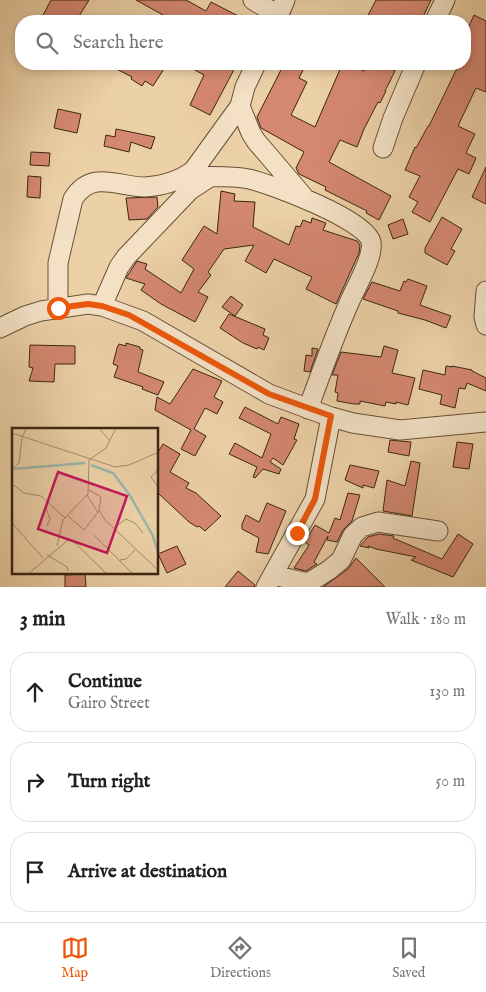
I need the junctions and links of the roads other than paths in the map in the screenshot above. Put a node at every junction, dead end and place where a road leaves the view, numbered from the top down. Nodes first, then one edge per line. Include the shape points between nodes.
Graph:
1 (253, 0) edge
2 (445, 0) edge
3 (280, 12) edge
4 (438, 15) edge
5 (253, 70) edge
6 (413, 70) edge
7 (240, 106) junction
8 (384, 148) dead end
9 (184, 177) junction
10 (210, 177) junction
11 (303, 197) junction
12 (486, 291) edge
13 (102, 306) junction
14 (58, 308) junction
15 (486, 324) edge
16 (0, 328) edge
17 (308, 409) junction
18 (331, 416) junction
19 (486, 422) edge
20 (438, 531) dead end
21 (269, 581) edge

1 - 3 street
2 - 4 street
5 - 7 street
6 - 8 street
7 - 9 street via 193,171
7 - 11 street via 251,133
9 - 10 street
9 - 14 street via 144,187 101,181 78,191 73,199 58,263
10 - 11 street via 248,179
10 - 13 street via 190,190 126,257
11 - 17 street via 363,230 371,243 362,276
12 - 15 street
13 - 14 street via 88,304
13 - 17 street via 143,321 269,394
14 - 16 street via 25,316
17 - 18 street
18 - 19 street via 400,430
18 - 21 street via 315,499
20 - 21 street via 378,522 362,527 341,560 308,583

